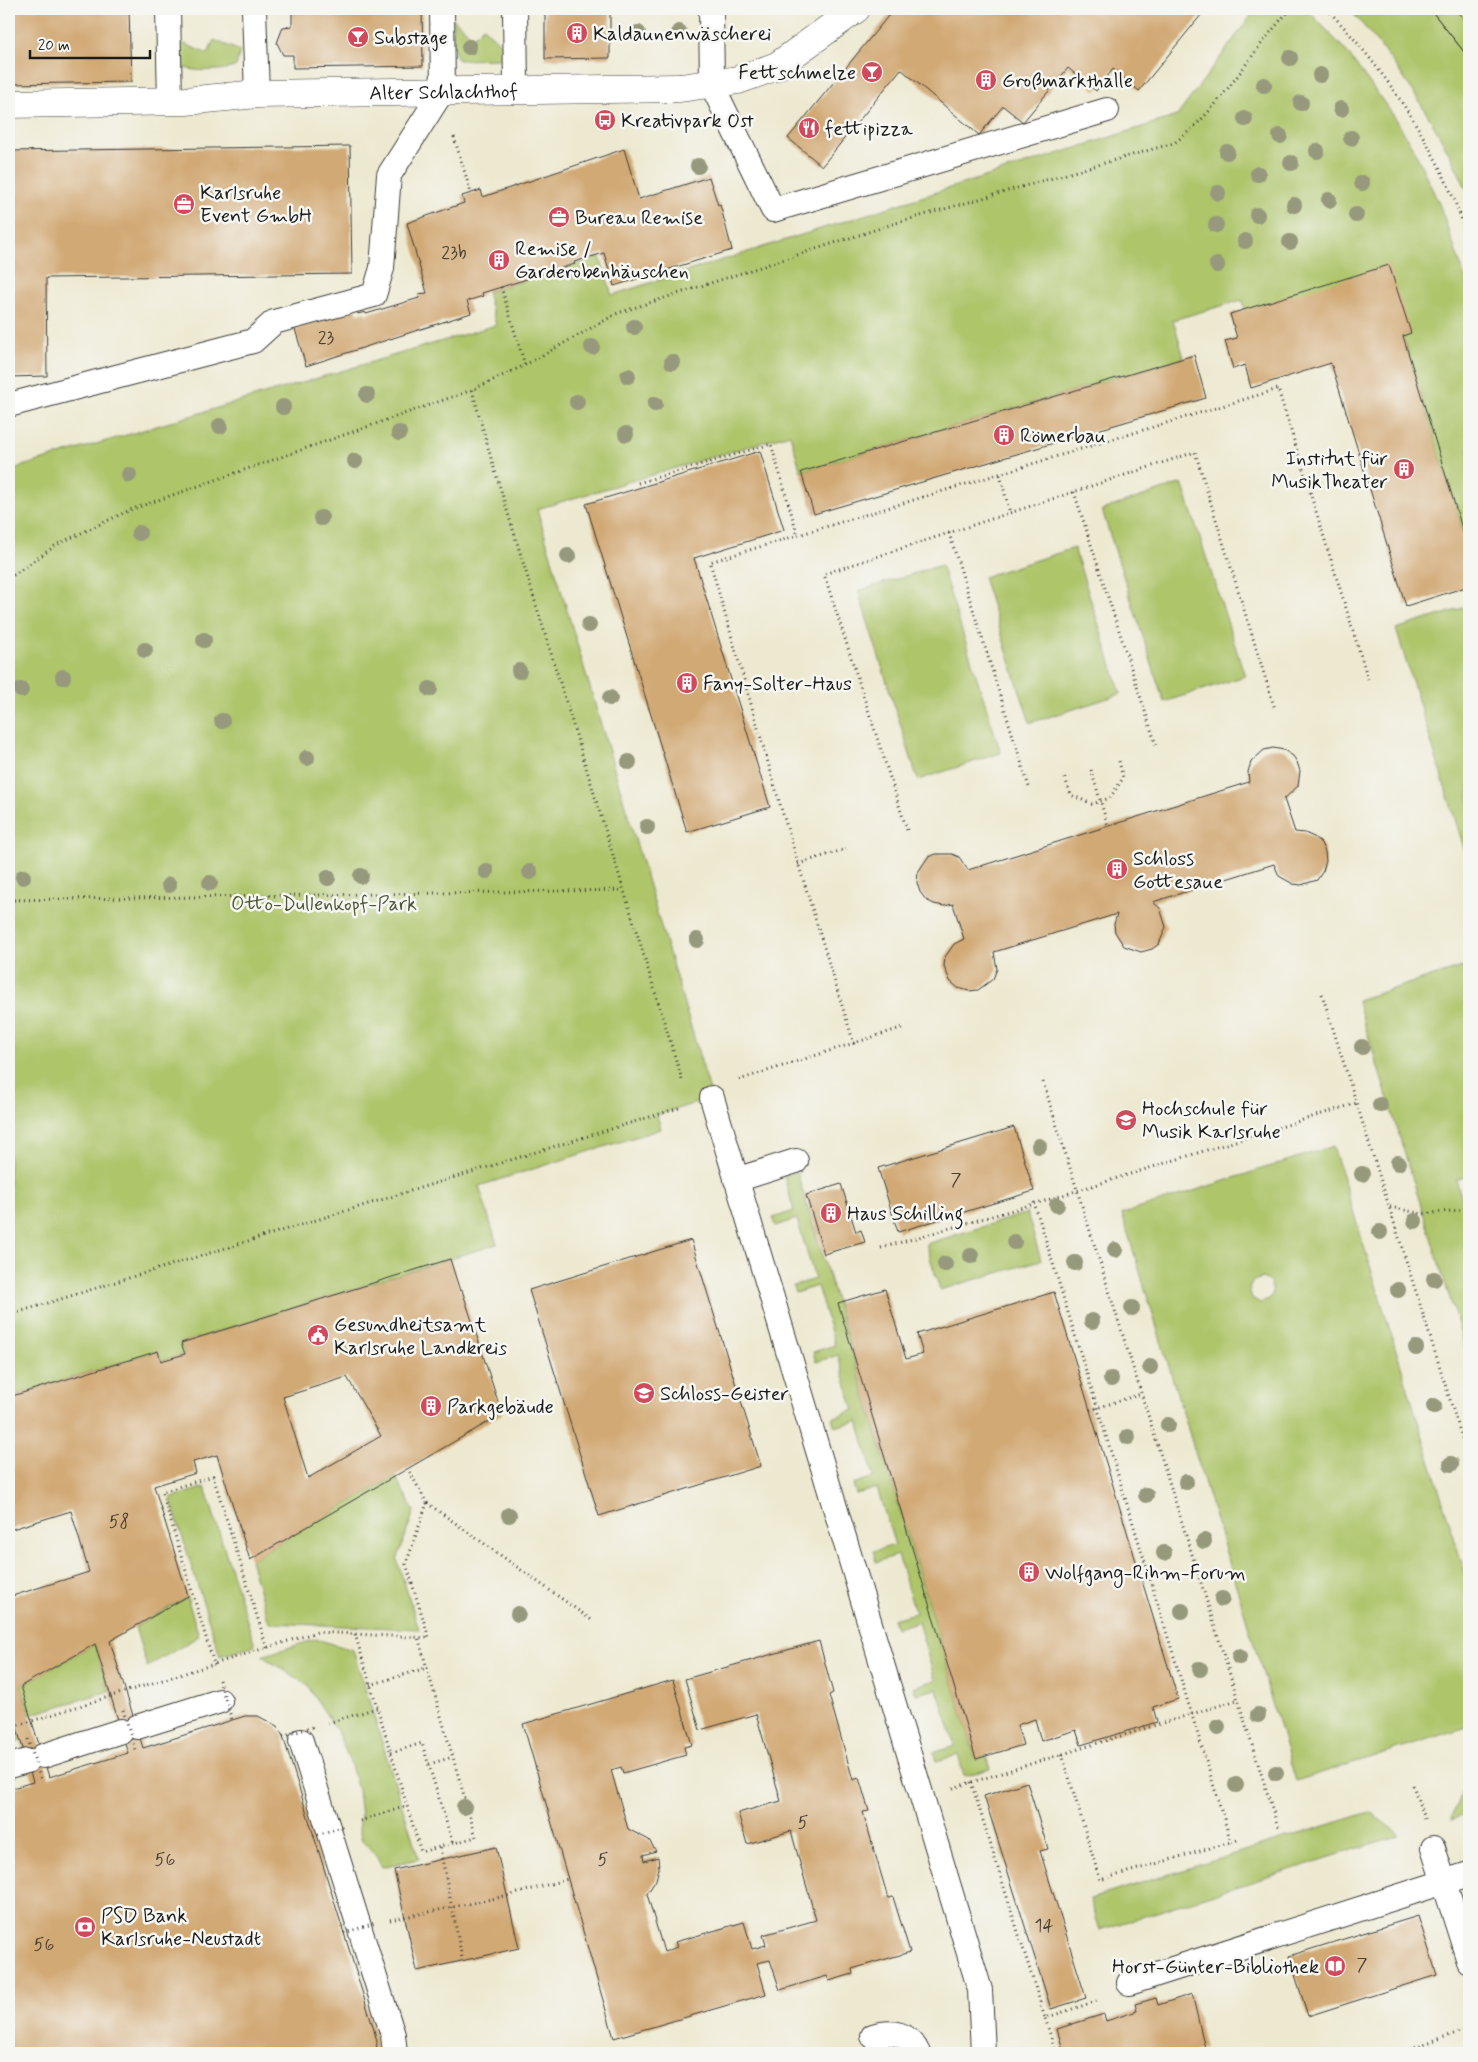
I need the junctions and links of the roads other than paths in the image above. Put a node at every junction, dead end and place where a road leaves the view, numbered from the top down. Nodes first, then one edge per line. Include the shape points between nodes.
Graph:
1 (168, 9) edge
2 (254, 9) edge
3 (442, 9) edge
4 (515, 9) edge
5 (711, 9) edge
6 (856, 9) edge
7 (712, 84) junction
8 (516, 89) junction
9 (443, 90) junction
10 (257, 94) junction
11 (170, 102) junction
12 (9, 104) edge
13 (1107, 110) dead end
14 (9, 405) edge
15 (712, 1098) dead end
16 (796, 1161) dead end
17 (736, 1180) junction
18 (224, 1700) road end
19 (299, 1735) road end
20 (27, 1755) edge
21 (1433, 1848) dead end
22 (1469, 1874) edge
23 (1445, 1881) junction
24 (1469, 1961) edge
25 (1129, 1983) dead end
26 (873, 2036) dead end
27 (395, 2053) edge
28 (918, 2053) edge
29 (983, 2053) edge

1 - 11 lane
2 - 10 lane
3 - 9 lane
4 - 8 lane
5 - 7 lane
6 - 7 street, Alter Schlachthof via 778,66 752,77
7 - 8 street, Alter Schlachthof via 680,88
7 - 13 lane via 773,210
8 - 9 street, Alter Schlachthof
9 - 10 street, Alter Schlachthof
9 - 14 lane via 389,175 382,268 374,295 274,322 253,341
10 - 11 street, Alter Schlachthof
11 - 12 street, Alter Schlachthof
15 - 17 lane
16 - 17 lane
17 - 29 lane via 980,1990
18 - 20 lane via 127,1723
19 - 27 lane via 385,2008
21 - 23 lane
22 - 23 lane
23 - 24 lane
23 - 25 lane
26 - 28 lane via 884,2032 905,2036

